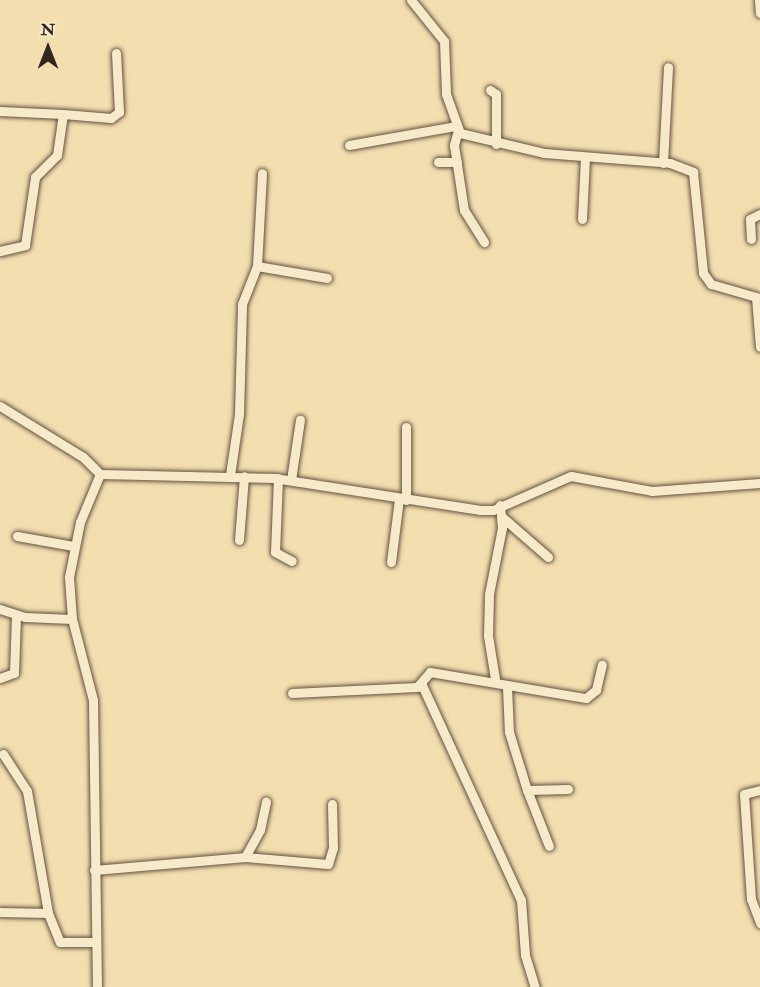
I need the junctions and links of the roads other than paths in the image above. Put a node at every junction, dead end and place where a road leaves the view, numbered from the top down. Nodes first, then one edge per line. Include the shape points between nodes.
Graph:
1 (411, 0) edge
2 (759, 0) edge
3 (760, 13) edge
4 (116, 53) dead end
5 (668, 67) dead end
6 (490, 90) dead end
7 (0, 111) edge
8 (63, 114) junction
9 (457, 128) junction
10 (496, 144) junction
11 (349, 145) dead end
12 (585, 157) junction
13 (438, 162) dead end
14 (457, 162) junction
15 (663, 163) junction
16 (262, 173) dead end
17 (760, 214) edge
18 (582, 219) dead end
19 (751, 238) dead end
20 (484, 242) dead end
21 (0, 251) edge
22 (257, 266) junction
23 (327, 278) dead end
24 (758, 297) edge
25 (760, 347) edge
26 (0, 406) edge
27 (300, 420) dead end
28 (406, 427) dead end
29 (100, 474) junction
30 (230, 475) junction
31 (244, 476) junction
32 (278, 478) junction
33 (291, 480) junction
34 (760, 483) edge
35 (403, 500) junction
36 (500, 505) junction
37 (502, 517) junction
38 (17, 536) dead end
39 (239, 540) dead end
40 (73, 546) junction
41 (548, 557) dead end
42 (292, 561) dead end
43 (391, 562) dead end
44 (0, 609) edge
45 (16, 615) junction
46 (72, 619) junction
47 (602, 665) dead end
48 (14, 673) junction
49 (0, 678) edge
50 (23, 678) dead end
51 (495, 679) junction
52 (421, 683) junction
53 (507, 687) junction
54 (292, 693) dead end
55 (3, 754) dead end
56 (568, 789) dead end
57 (527, 790) junction
58 (760, 790) edge
59 (266, 802) dead end
60 (332, 804) dead end
61 (549, 846) dead end
62 (245, 857) junction
63 (94, 870) junction
64 (0, 912) edge
65 (48, 913) junction
66 (760, 923) edge
67 (95, 942) junction
68 (97, 987) edge
69 (535, 987) edge

1 - 9 street via 444,42 446,94
2 - 3 street
4 - 8 street via 119,112 111,118
5 - 15 street
6 - 10 street via 496,94
7 - 8 street
8 - 21 street via 57,155 35,177 25,245
9 - 10 street
9 - 11 street
9 - 14 street
10 - 12 street
12 - 15 street
12 - 18 street
13 - 14 street
14 - 20 street via 467,221
15 - 24 street via 688,168 697,182 706,279
16 - 22 street
17 - 19 street via 751,216
22 - 23 street
22 - 30 street via 242,304 239,414
24 - 25 street
26 - 29 street via 83,457
27 - 33 street
28 - 35 street
29 - 30 street
29 - 40 street
30 - 31 street
31 - 32 street
31 - 39 street
32 - 33 street
32 - 42 street via 275,552
33 - 35 street
34 - 36 street via 652,491 572,476
35 - 36 street via 481,510
35 - 43 street
36 - 37 street
37 - 41 street
37 - 51 street via 489,594 488,636
38 - 40 street
40 - 46 street
44 - 45 street
45 - 46 street
45 - 48 street
46 - 63 street via 93,700
47 - 53 street via 596,690 586,698
48 - 49 street
48 - 50 street
51 - 52 street via 426,672
51 - 53 street
52 - 54 street
52 - 69 street via 521,900 525,955
53 - 57 street via 509,732
55 - 65 street via 27,791
56 - 57 street
57 - 61 street
58 - 66 street via 744,794 751,899
59 - 62 street via 260,830
60 - 62 street via 333,848 328,864
62 - 63 street
63 - 67 street
64 - 65 street
65 - 67 street via 60,942
67 - 68 street

